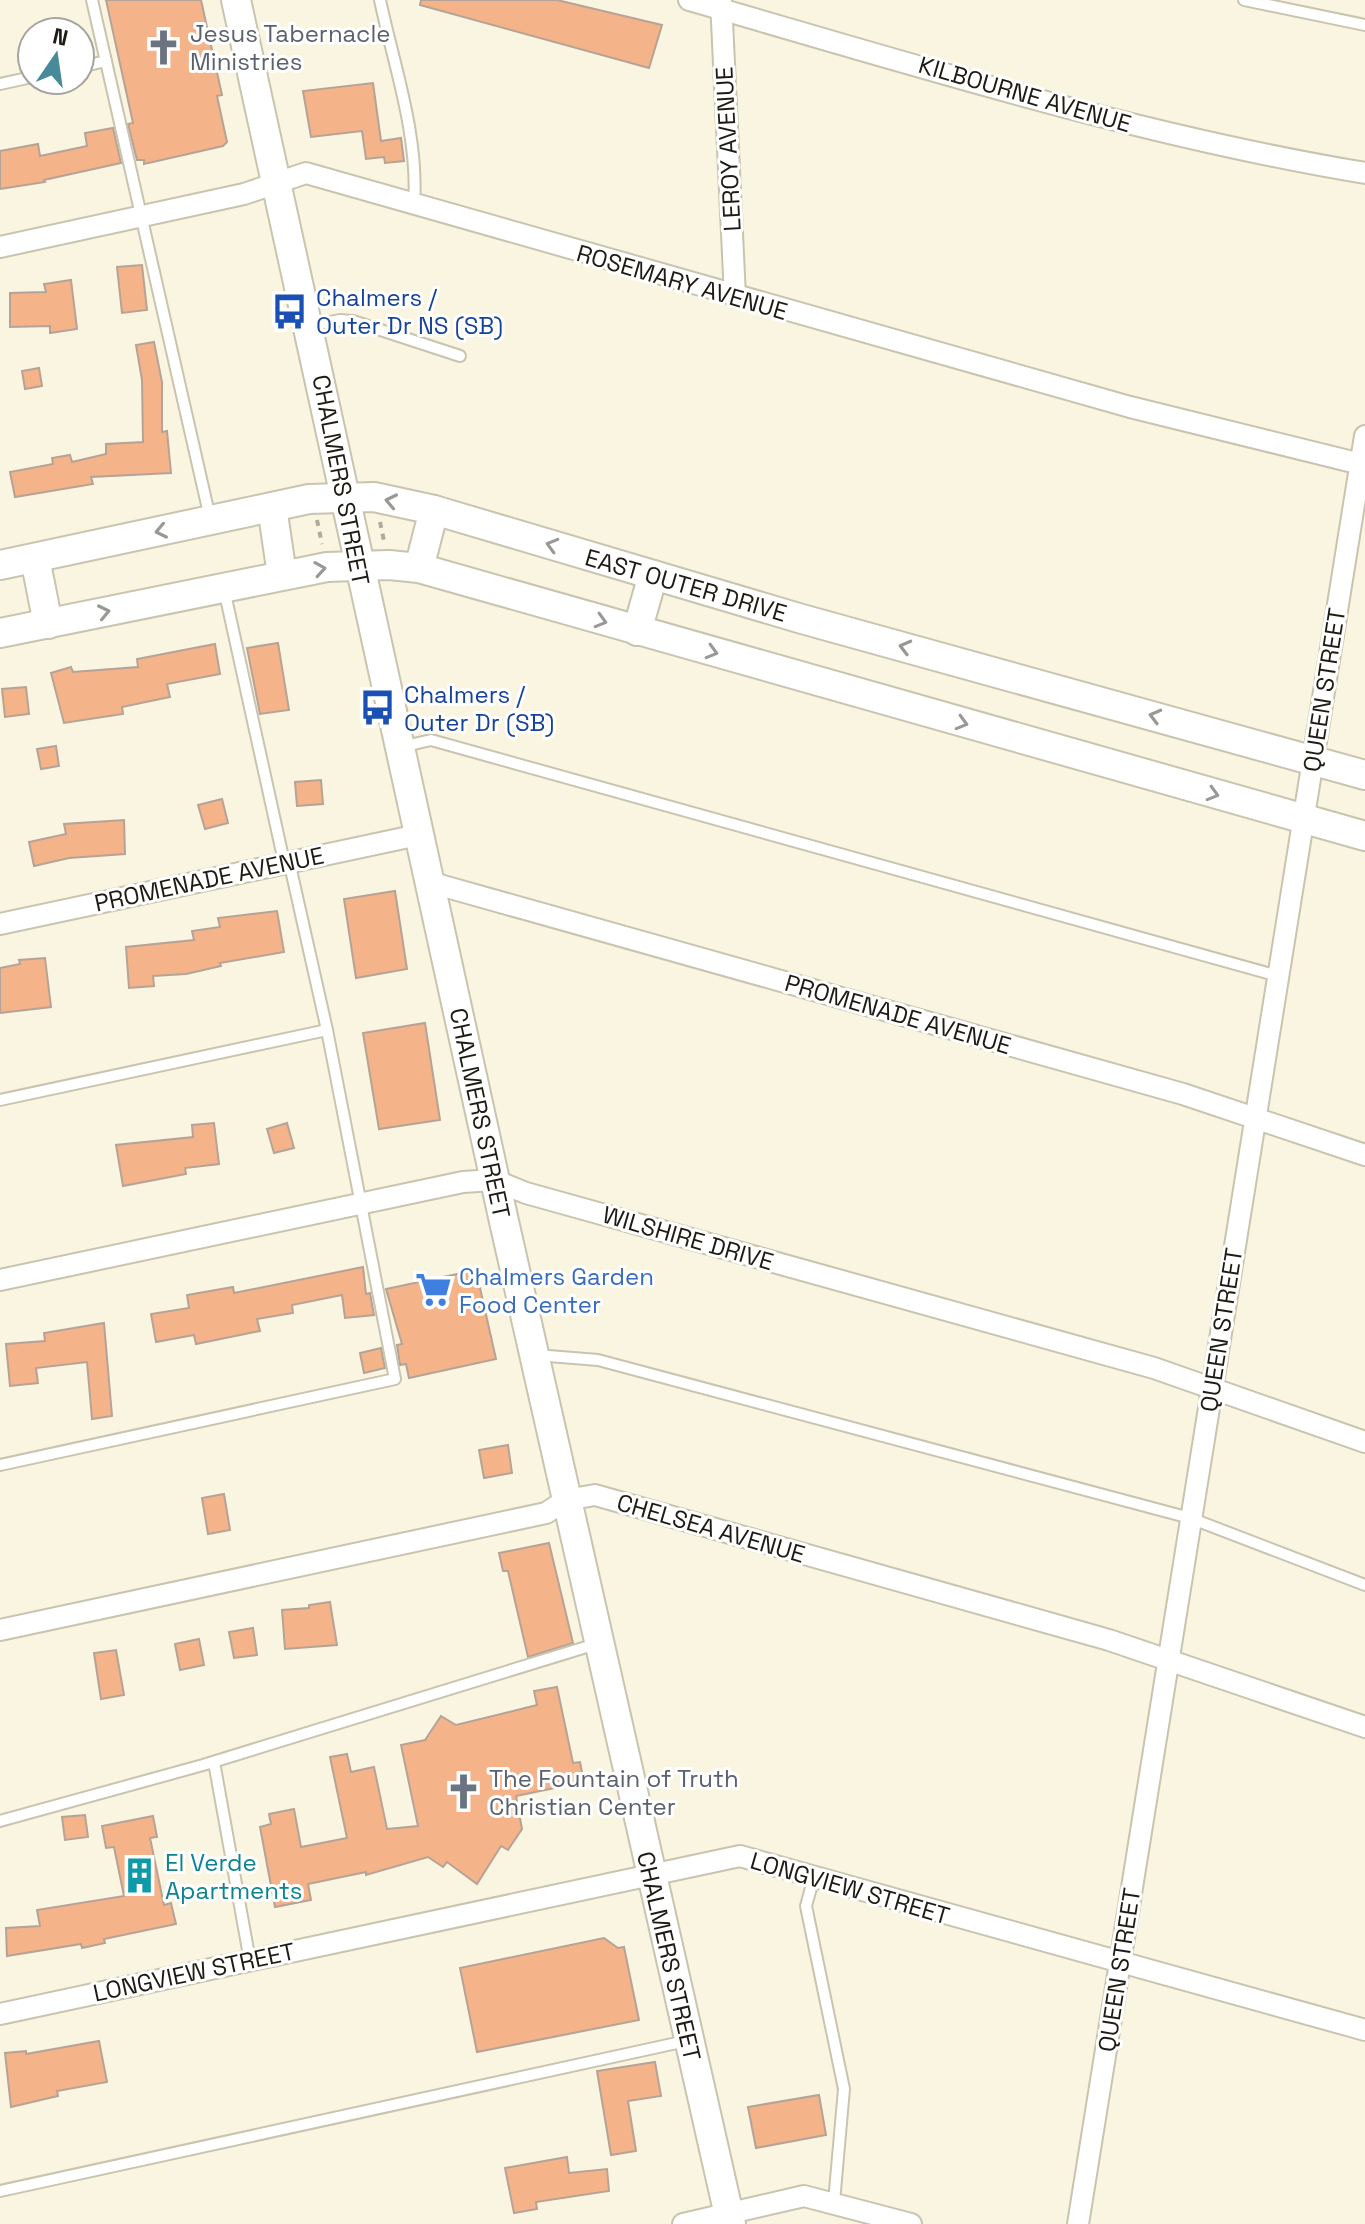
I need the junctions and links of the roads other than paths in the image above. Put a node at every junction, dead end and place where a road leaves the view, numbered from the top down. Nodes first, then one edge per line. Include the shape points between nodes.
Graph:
1 (92, 0) edge
2 (236, 0) edge
3 (380, 0) edge
4 (689, 0) edge
5 (1244, 0) edge
6 (721, 5) edge
7 (1365, 25) edge
8 (106, 61) junction
9 (96, 63) edge
10 (1365, 173) edge
11 (275, 183) junction
12 (413, 206) junction
13 (143, 216) junction
14 (0, 247) edge
15 (735, 297) junction
16 (310, 326) junction
17 (460, 356) dead end
18 (1365, 436) edge
19 (1363, 464) edge
20 (348, 498) junction
21 (272, 507) junction
22 (434, 510) junction
23 (211, 520) junction
24 (35, 558) junction
25 (0, 565) edge
26 (359, 565) junction
27 (419, 568) junction
28 (282, 575) junction
29 (653, 575) junction
30 (224, 587) junction
31 (48, 624) junction
32 (637, 631) junction
33 (0, 633) edge
34 (399, 748) junction
35 (1313, 760) junction
36 (1365, 775) edge
37 (1304, 819) junction
38 (418, 835) junction
39 (1365, 836) edge
40 (287, 861) junction
41 (429, 882) junction
42 (0, 924) edge
43 (1278, 976) junction
44 (327, 1030) junction
45 (0, 1100) edge
46 (1255, 1117) junction
47 (1365, 1155) edge
48 (494, 1180) junction
49 (361, 1204) junction
50 (0, 1280) edge
51 (534, 1354) junction
52 (1211, 1388) junction
53 (1365, 1442) edge
54 (0, 1465) edge
55 (566, 1500) junction
56 (1190, 1518) junction
57 (1365, 1585) edge
58 (0, 1630) edge
59 (598, 1643) junction
60 (1168, 1659) junction
61 (1365, 1727) edge
62 (214, 1762) junction
63 (0, 1821) edge
64 (650, 1875) junction
65 (814, 1877) junction
66 (250, 1961) junction
67 (1120, 1964) junction
68 (0, 2014) edge
69 (1365, 2030) edge
70 (688, 2040) junction
71 (0, 2191) edge
72 (834, 2202) junction
73 (730, 2219) edge
74 (683, 2224) edge
75 (911, 2224) edge
76 (1078, 2224) edge

1 - 8 lane
2 - 11 street, CHALMERS STREET
3 - 12 lane via 412,145
4 - 6 street, KILBOURNE AVENUE
5 - 7 lane
6 - 10 street, KILBOURNE AVENUE via 1167,134
6 - 15 street, LEROY AVENUE
8 - 9 lane
8 - 13 lane
11 - 12 street, ROSEMARY AVENUE via 306,173
11 - 13 street, ROSEMARY AVENUE
11 - 16 street, CHALMERS STREET
12 - 15 street, ROSEMARY AVENUE
13 - 14 street, ROSEMARY AVENUE
13 - 23 lane
15 - 19 street, ROSEMARY AVENUE via 1130,407
16 - 17 lane via 353,321
16 - 20 street, CHALMERS STREET
18 - 19 street, QUEEN STREET
19 - 35 street, QUEEN STREET
20 - 21 street, EAST OUTER DRIVE
22 -> 20 street, EAST OUTER DRIVE via 374,497
20 - 26 street, CHALMERS STREET
21 - 23 street, EAST OUTER DRIVE
21 - 28 street
22 - 27 street
29 -> 22 street, EAST OUTER DRIVE
23 -> 24 street, EAST OUTER DRIVE
24 - 25 street, EAST OUTER DRIVE
24 - 31 street
26 - 27 street
28 -> 26 street
26 - 34 street, CHALMERS STREET
27 -> 32 street
28 - 30 street
29 - 32 street
35 -> 29 street, EAST OUTER DRIVE
31 -> 30 street
30 - 40 lane
31 - 33 street
32 -> 37 street
34 - 38 street, CHALMERS STREET
34 - 43 lane via 431,740
35 - 36 street, EAST OUTER DRIVE
35 - 37 street, QUEEN STREET
37 - 39 street
37 - 43 street, QUEEN STREET
38 - 40 street, PROMENADE AVENUE
38 - 41 street, CHALMERS STREET
40 - 42 street, PROMENADE AVENUE
40 - 44 lane
41 - 46 street, PROMENADE AVENUE
41 - 48 street, CHALMERS STREET
43 - 46 street, QUEEN STREET
44 - 45 lane
44 - 49 lane
46 - 47 street, PROMENADE AVENUE
46 - 52 street, QUEEN STREET
48 - 49 street, WILSHIRE DRIVE
48 - 51 street, CHALMERS STREET
48 - 52 street, WILSHIRE DRIVE
49 - 50 street, WILSHIRE DRIVE
49 - 54 lane via 395,1379
51 - 55 street, CHALMERS STREET
51 - 56 lane via 598,1360
52 - 53 street, WILSHIRE DRIVE
52 - 56 street, QUEEN STREET
55 - 58 street, CHELSEA AVENUE via 546,1513
55 - 59 street, CHALMERS STREET
55 - 60 street, CHELSEA AVENUE via 595,1495
56 - 57 lane
56 - 60 street, QUEEN STREET
59 - 62 lane
59 - 64 street, CHALMERS STREET
60 - 61 street, CHELSEA AVENUE
60 - 67 street, QUEEN STREET
62 - 63 lane
62 - 66 lane
64 - 65 street, LONGVIEW STREET via 740,1856
64 - 66 street, LONGVIEW STREET
64 - 70 street, CHALMERS STREET
65 - 67 street, LONGVIEW STREET
65 - 72 lane via 806,1906 844,2089
66 - 68 street, LONGVIEW STREET
67 - 69 street, LONGVIEW STREET
67 - 76 street, QUEEN STREET
70 - 71 lane
70 - 73 street, CHALMERS STREET
72 - 73 street via 804,2196
72 - 75 street
73 - 74 street

